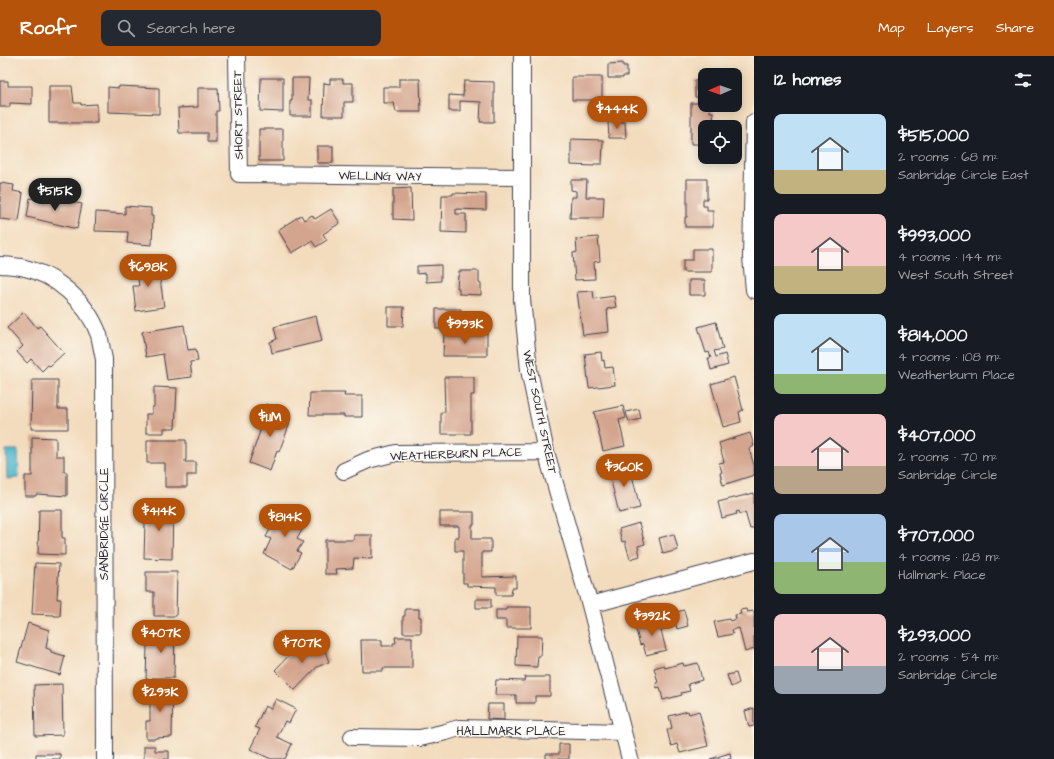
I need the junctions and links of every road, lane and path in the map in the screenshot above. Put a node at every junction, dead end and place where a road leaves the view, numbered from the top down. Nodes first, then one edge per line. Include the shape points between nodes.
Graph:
1 (237, 56) edge
2 (522, 56) edge
3 (754, 122) edge
4 (239, 174) joint
5 (521, 178) junction
6 (0, 265) edge
7 (754, 290) edge
8 (546, 452) junction
9 (344, 471) dead end
10 (754, 562) edge
11 (590, 605) junction
12 (623, 732) junction
13 (352, 737) dead end
14 (105, 759) edge
15 (630, 759) edge

1 - 4 street, SHORT STREET
2 - 5 street, WEST SOUTH STREET
3 - 7 street via 751,257
4 - 5 street, WELLING WAY
5 - 8 street, WEST SOUTH STREET via 522,299 529,370
6 - 14 street, SANBRIDGE CIRCLE via 22,267 43,274 60,284 75,296 88,313 99,335 104,359
8 - 9 street, WEATHERBURN PLACE via 396,453 368,460
8 - 11 street, WEST SOUTH STREET
10 - 11 street
11 - 12 street, WEST SOUTH STREET
12 - 13 street, HALLMARK PLACE via 459,728 420,738
12 - 15 street, WEST SOUTH STREET

